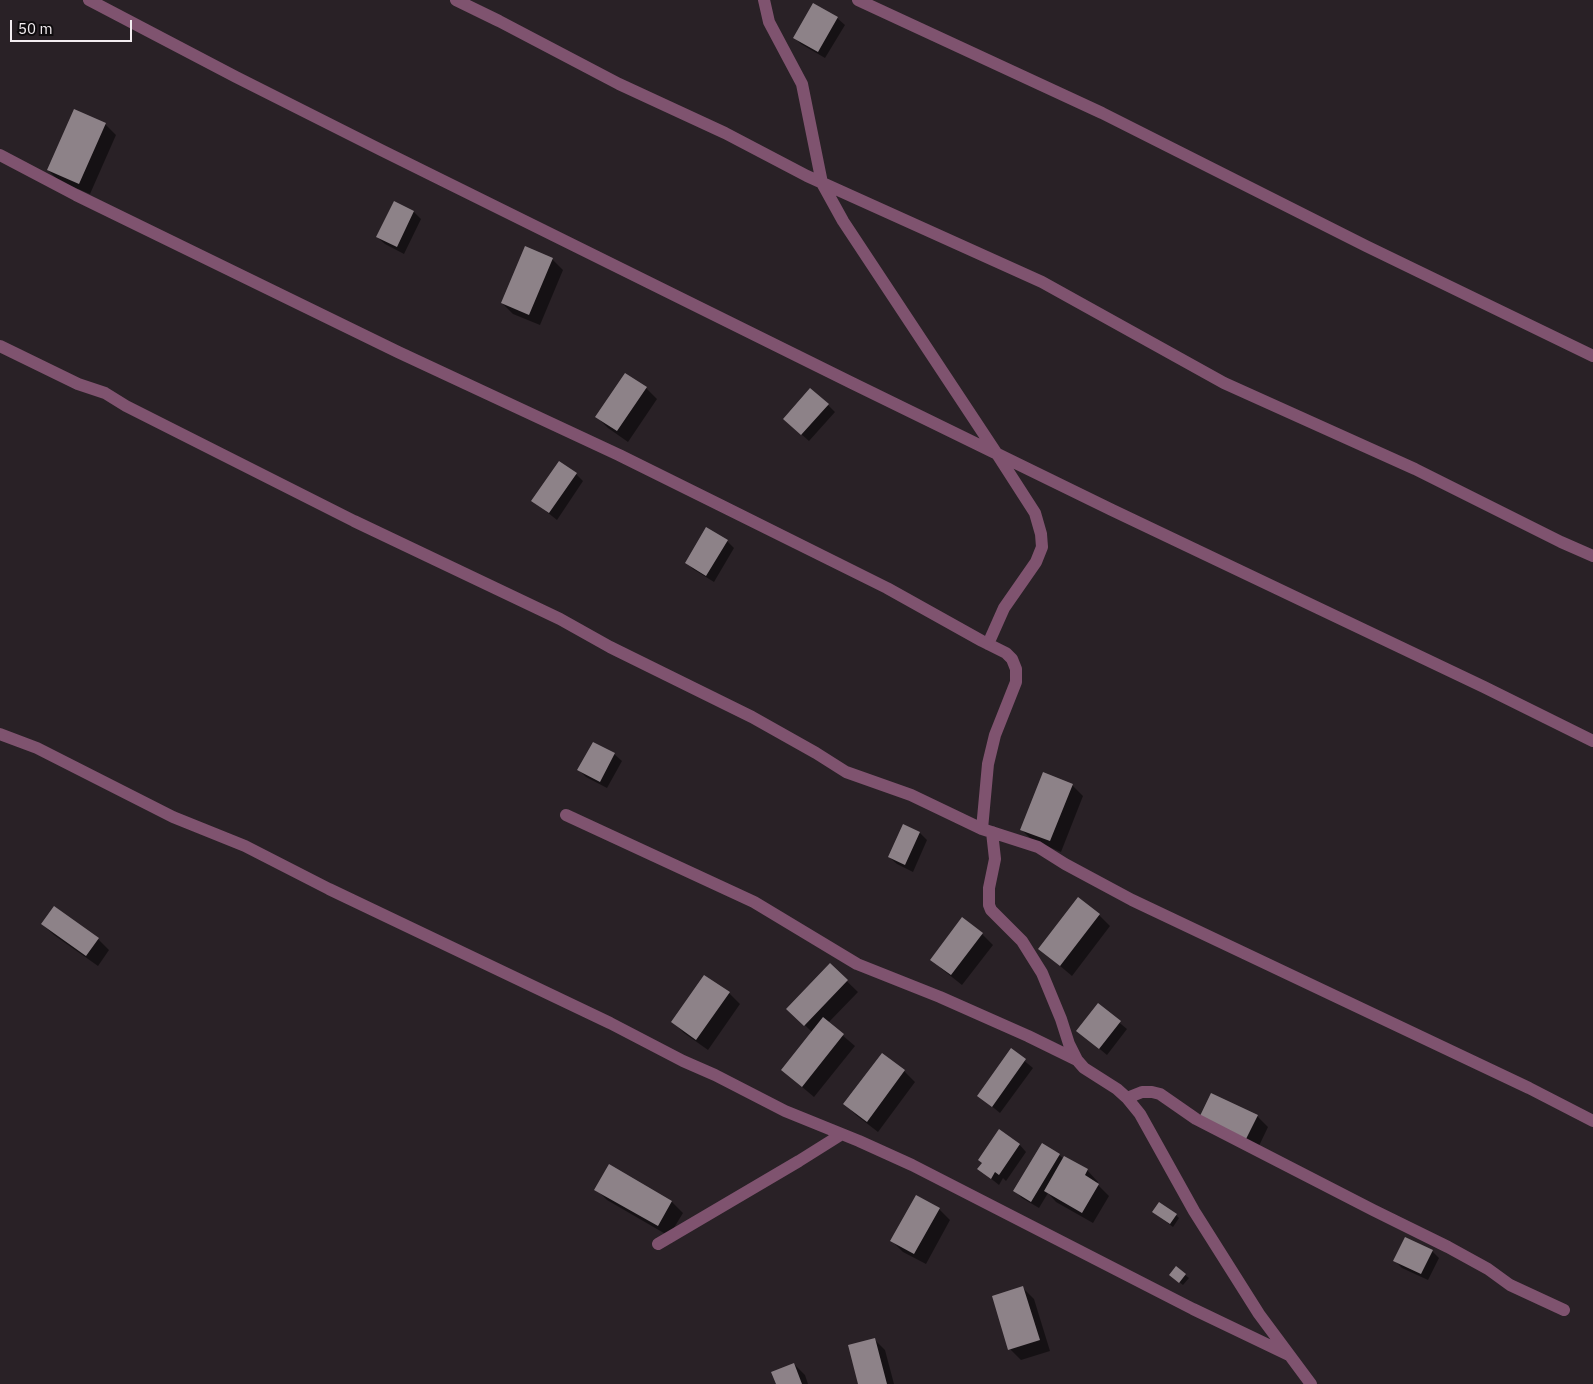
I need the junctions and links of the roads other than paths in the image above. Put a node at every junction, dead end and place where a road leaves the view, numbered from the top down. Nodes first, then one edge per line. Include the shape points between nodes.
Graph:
1 (89, 0) edge
2 (456, 0) edge
3 (764, 0) edge
4 (858, 0) edge
5 (0, 155) edge
6 (822, 183) junction
7 (0, 346) edge
8 (1593, 356) edge
9 (997, 454) junction
10 (1593, 556) edge
11 (988, 644) junction
12 (0, 734) edge
13 (1593, 741) edge
14 (566, 815) dead end
15 (987, 830) junction
16 (1077, 1060) junction
17 (1127, 1098) junction
18 (1593, 1121) edge
19 (842, 1134) junction
20 (658, 1244) dead end
21 (1564, 1310) dead end
22 (1289, 1354) junction
23 (1311, 1384) edge

1 - 9 street via 390,154
2 - 6 street
3 - 6 street via 769,22 802,84
4 - 8 street via 1102,112 1366,246
5 - 11 street via 407,356 619,455 887,588
6 - 9 street via 843,221
6 - 10 street via 1042,282 1224,383 1415,469
7 - 15 street via 78,384 105,393 354,521 560,619 752,717 846,772 911,794
9 - 11 street via 1035,513 1042,534 1042,547 1036,562 1004,608
9 - 13 street
11 - 15 street via 1012,659 1016,682 995,734 988,764
12 - 19 street via 37,748 173,817 245,846 785,1111
14 - 16 street via 754,902 857,964 940,997
15 - 16 street via 995,859 989,905 1022,941 1042,973
15 - 18 street via 1038,846 1064,864 1132,900
16 - 17 street
17 - 21 street via 1142,1092 1160,1094 1196,1120 1448,1247 1510,1285
17 - 22 street via 1140,1114 1194,1211 1258,1314
19 - 20 street
19 - 22 street via 912,1165 1193,1309
22 - 23 street

